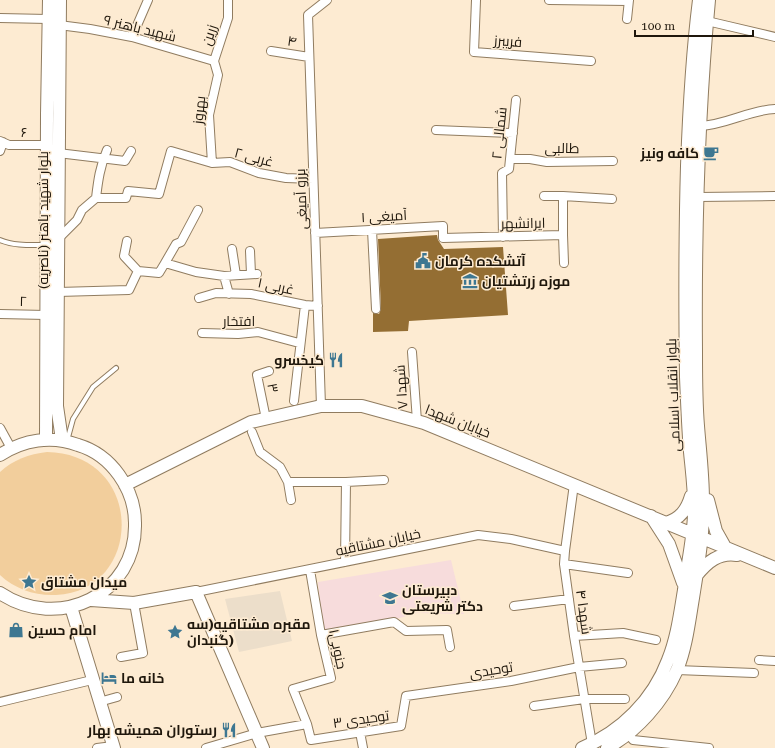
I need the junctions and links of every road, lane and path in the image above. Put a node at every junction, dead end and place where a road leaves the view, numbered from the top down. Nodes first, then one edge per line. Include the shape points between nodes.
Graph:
1 (49, 0) edge
2 (60, 0) edge
3 (148, 0) edge
4 (228, 0) edge
5 (327, 0) edge
6 (476, 0) edge
7 (549, 0) edge
8 (699, 0) edge
9 (709, 0) edge
10 (628, 1) edge
11 (0, 18) edge
12 (627, 18) dead end
13 (48, 19) junction
14 (707, 21) junction
15 (60, 25) junction
16 (775, 36) edge
17 (132, 37) junction
18 (271, 51) dead end
19 (309, 57) junction
20 (214, 61) junction
21 (591, 61) dead end
22 (516, 100) dead end
23 (775, 109) edge
24 (53, 114) junction
25 (700, 126) junction
26 (436, 130) dead end
27 (513, 133) junction
28 (1, 142) edge
29 (47, 145) junction
30 (107, 150) dead end
31 (131, 150) dead end
32 (0, 151) edge
33 (58, 153) junction
34 (510, 158) junction
35 (103, 159) junction
36 (613, 161) dead end
37 (212, 163) junction
38 (313, 180) junction
39 (544, 196) dead end
40 (563, 196) junction
41 (775, 196) edge
42 (698, 197) junction
43 (96, 198) junction
44 (612, 199) dead end
45 (198, 210) dead end
46 (372, 230) junction
47 (315, 233) junction
48 (563, 235) junction
49 (503, 237) junction
50 (443, 238) joint
51 (0, 240) edge
52 (127, 241) dead end
53 (52, 242) junction
54 (232, 249) dead end
55 (250, 251) dead end
56 (165, 263) junction
57 (564, 263) dead end
58 (138, 271) junction
59 (236, 275) junction
60 (224, 276) junction
61 (58, 292) junction
62 (229, 294) junction
63 (199, 298) dead end
64 (305, 305) junction
65 (318, 306) junction
66 (376, 309) dead end
67 (0, 314) edge
68 (46, 315) junction
69 (202, 333) dead end
70 (299, 343) junction
71 (412, 352) dead end
72 (116, 368) dead end
73 (269, 371) dead end
74 (294, 401) dead end
75 (321, 406) junction
76 (266, 419) junction
77 (417, 421) junction
78 (0, 428) edge
79 (252, 432) dead end
80 (46, 440) junction
81 (65, 441) junction
82 (695, 446) junction
83 (11, 448) junction
84 (0, 455) edge
85 (384, 480) dead end
86 (288, 482) junction
87 (346, 482) junction
88 (698, 483) junction
89 (574, 484) junction
90 (125, 485) junction
91 (291, 500) dead end
92 (651, 516) junction
93 (666, 523) junction
94 (697, 535) junction
95 (725, 547) junction
96 (565, 551) junction
97 (752, 558) junction
98 (345, 562) junction
99 (564, 564) junction
100 (775, 568) edge
101 (310, 570) junction
102 (628, 573) dead end
103 (696, 576) junction
104 (684, 586) junction
105 (196, 592) junction
106 (0, 593) edge
107 (569, 599) junction
108 (91, 600) junction
109 (134, 603) junction
110 (514, 606) dead end
111 (70, 607) junction
112 (321, 635) junction
113 (574, 636) junction
114 (656, 640) dead end
115 (450, 647) dead end
116 (121, 657) dead end
117 (760, 660) dead end
118 (775, 661) edge
119 (622, 663) dead end
120 (579, 668) junction
121 (677, 670) junction
122 (754, 673) dead end
123 (92, 680) junction
124 (406, 696) joint
125 (117, 697) dead end
126 (584, 699) junction
127 (625, 699) dead end
128 (0, 702) edge
129 (99, 702) junction
130 (534, 706) dead end
131 (307, 724) junction
132 (360, 732) junction
133 (256, 733) junction
134 (628, 734) junction
135 (587, 746) edge
136 (114, 747) edge
137 (97, 748) edge
138 (206, 748) edge
139 (263, 748) edge
140 (363, 748) edge
141 (607, 748) edge
142 (709, 748) edge

1 - 13 main road, بلوار شهید باهنر (ناصریه)
2 - 15 main road, بلوار شهید باهنر (ناصریه)
3 - 17 street
4 - 20 street, زرین via 228,18
5 - 19 street, برزو آمیغی via 308,15
6 - 21 street, فریبرز via 474,52
7 - 10 street
8 - 82 main road, بلوار انقلاب اسلامی via 691,77 686,197 686,363
9 - 14 main road, بلوار انقلاب اسلامی
10 - 12 street
11 - 13 street
13 - 24 main road, بلوار شهید باهنر (ناصریه)
14 - 16 street
14 - 25 main road, بلوار انقلاب اسلامی
15 - 17 street, شهید باهنر ۹
15 - 24 main road, بلوار شهید باهنر (ناصریه)
17 - 20 street, شهید باهنر ۹
18 - 19 street, ۴
19 - 38 street, برزو آمیغی
20 - 37 street, بهروز via 218,76 209,115
22 - 27 street, ۲ شمالی
23 - 25 street
24 - 29 main road, بلوار شهید باهنر (ناصریه)
24 - 33 main road, بلوار شهید باهنر (ناصریه)
25 - 42 main road, بلوار انقلاب اسلامی
26 - 27 street
27 - 34 street, ۲ شمالی
28 - 29 street, ۶ via 9,145
28 - 32 street
29 - 53 main road, بلوار شهید باهنر (ناصریه)
30 - 35 street
31 - 35 street via 125,161
33 - 35 street
33 - 53 main road, بلوار شهید باهنر (ناصریه)
34 - 36 street, طالبی via 547,162
34 - 49 street, ۲ شمالی via 509,169 502,173
35 - 43 street via 98,175
37 - 38 street, ۲ غربی via 230,162 259,173
37 - 43 street, ۲ غربی via 171,151 159,194 128,191 126,198
38 - 47 street, برزو آمیغی
39 - 40 street
40 - 44 street
40 - 48 street, ایرانشهر
41 - 42 street
42 - 82 main road, بلوار انقلاب اسلامی
43 - 53 street via 82,210 77,220
45 - 56 street via 181,242 176,244
46 - 47 street, آمیغی ۱
46 - 50 street, آمیغی ۱ via 443,226
46 - 66 street
47 - 65 street, برزو آمیغی
48 - 49 street, ایرانشهر
48 - 57 street
49 - 50 street, ایرانشهر
51 - 53 lane via 26,245
52 - 58 street via 124,256
53 - 61 main road, بلوار شهید باهنر (ناصریه)
53 - 68 main road, بلوار شهید باهنر (ناصریه)
54 - 59 street
55 - 59 street via 254,274
56 - 58 street via 159,273
56 - 60 street via 196,272
58 - 61 street via 129,290
59 - 60 street
60 - 62 street
61 - 81 main road, بلوار شهید باهنر (ناصریه) via 57,406
62 - 63 street, ۱ غربی via 216,293
62 - 64 street, ۱ غربی via 251,294
64 - 65 street, ۱ غربی
64 - 70 street
65 - 75 street, برزو آمیغی
67 - 68 street, ۲
68 - 80 main road, بلوار شهید باهنر (ناصریه)
69 - 70 street, افتخار via 258,332
70 - 74 street
71 - 77 street, شهدا ۷
72 - 81 lane via 93,386 73,419
73 - 76 street, ۳ via 258,375
75 - 76 main road, خیابان شهدا
75 - 77 main road, خیابان شهدا via 362,406
76 - 90 main road, خیابان شهدا via 251,422
77 - 89 main road, خیابان شهدا
78 - 83 street
79 - 86 street via 260,452 280,467
80 - 81 main road
80 - 83 main road via 28,442
81 - 90 main road via 82,446 100,456 116,471
82 - 88 main road, بلوار انقلاب اسلامی
83 - 84 main road
85 - 87 street
86 - 87 street
86 - 91 street
87 - 98 street
88 - 93 main road via 685,511
88 - 94 main road, بلوار انقلاب اسلامی via 694,516
88 - 95 main road via 716,531
89 - 92 main road, خیابان شهدا
89 - 96 street, شهدا ۴
90 - 108 main road via 135,517 132,548 118,576
92 - 93 main road, خیابان شهدا
92 - 104 main road via 669,544
93 - 94 main road, خیابان شهدا
94 - 95 main road, خیابان شهدا
94 - 103 main road, بلوار انقلاب اسلامی
94 - 104 main road, بلوار انقلاب اسلامی
95 - 97 main road, خیابان شهدا
96 - 98 street, خیابان مشتاقیه via 511,539 478,535
96 - 99 street, شهدا ۴
97 - 100 main road, خیابان شهدا
97 - 103 main road via 722,555 711,560
98 - 101 street, خیابان مشتاقیه
99 - 102 street
99 - 107 street, شهدا ۴
101 - 105 street, خیابان مشتاقیه
101 - 112 street, جنوبی۱
103 - 121 main road, بلوار انقلاب اسلامی via 688,627
104 - 135 main road, بلوار انقلاب اسلامی via 679,622 659,681 623,724
105 - 109 main road
105 - 133 main road
106 - 111 main road via 17,603 38,609
107 - 110 street
107 - 113 street, شهدا ۴
108 - 109 main road
108 - 111 main road
109 - 116 street via 144,653
111 - 123 main road
112 - 115 street via 394,622 406,631 447,630
112 - 131 street, جنوبی۱ via 330,678 293,688
113 - 114 street via 623,633
113 - 120 street, شهدا ۴
117 - 118 street
119 - 120 street, توحیدی
120 - 124 street, توحیدی
120 - 126 street, شهدا ۴
121 - 122 street
121 - 134 main road, بلوار انقلاب اسلامی via 657,703
123 - 128 street
123 - 129 main road
124 - 132 street, توحیدی ۳ via 401,726
125 - 129 street
126 - 127 street
126 - 130 street
126 - 135 street, شهدا ۴
129 - 136 main road
131 - 132 street, توحیدی ۳ via 311,740
131 - 133 street
132 - 140 street
133 - 138 street
133 - 139 main road
134 - 141 main road, بلوار انقلاب اسلامی
134 - 142 street via 633,740
136 - 137 street

